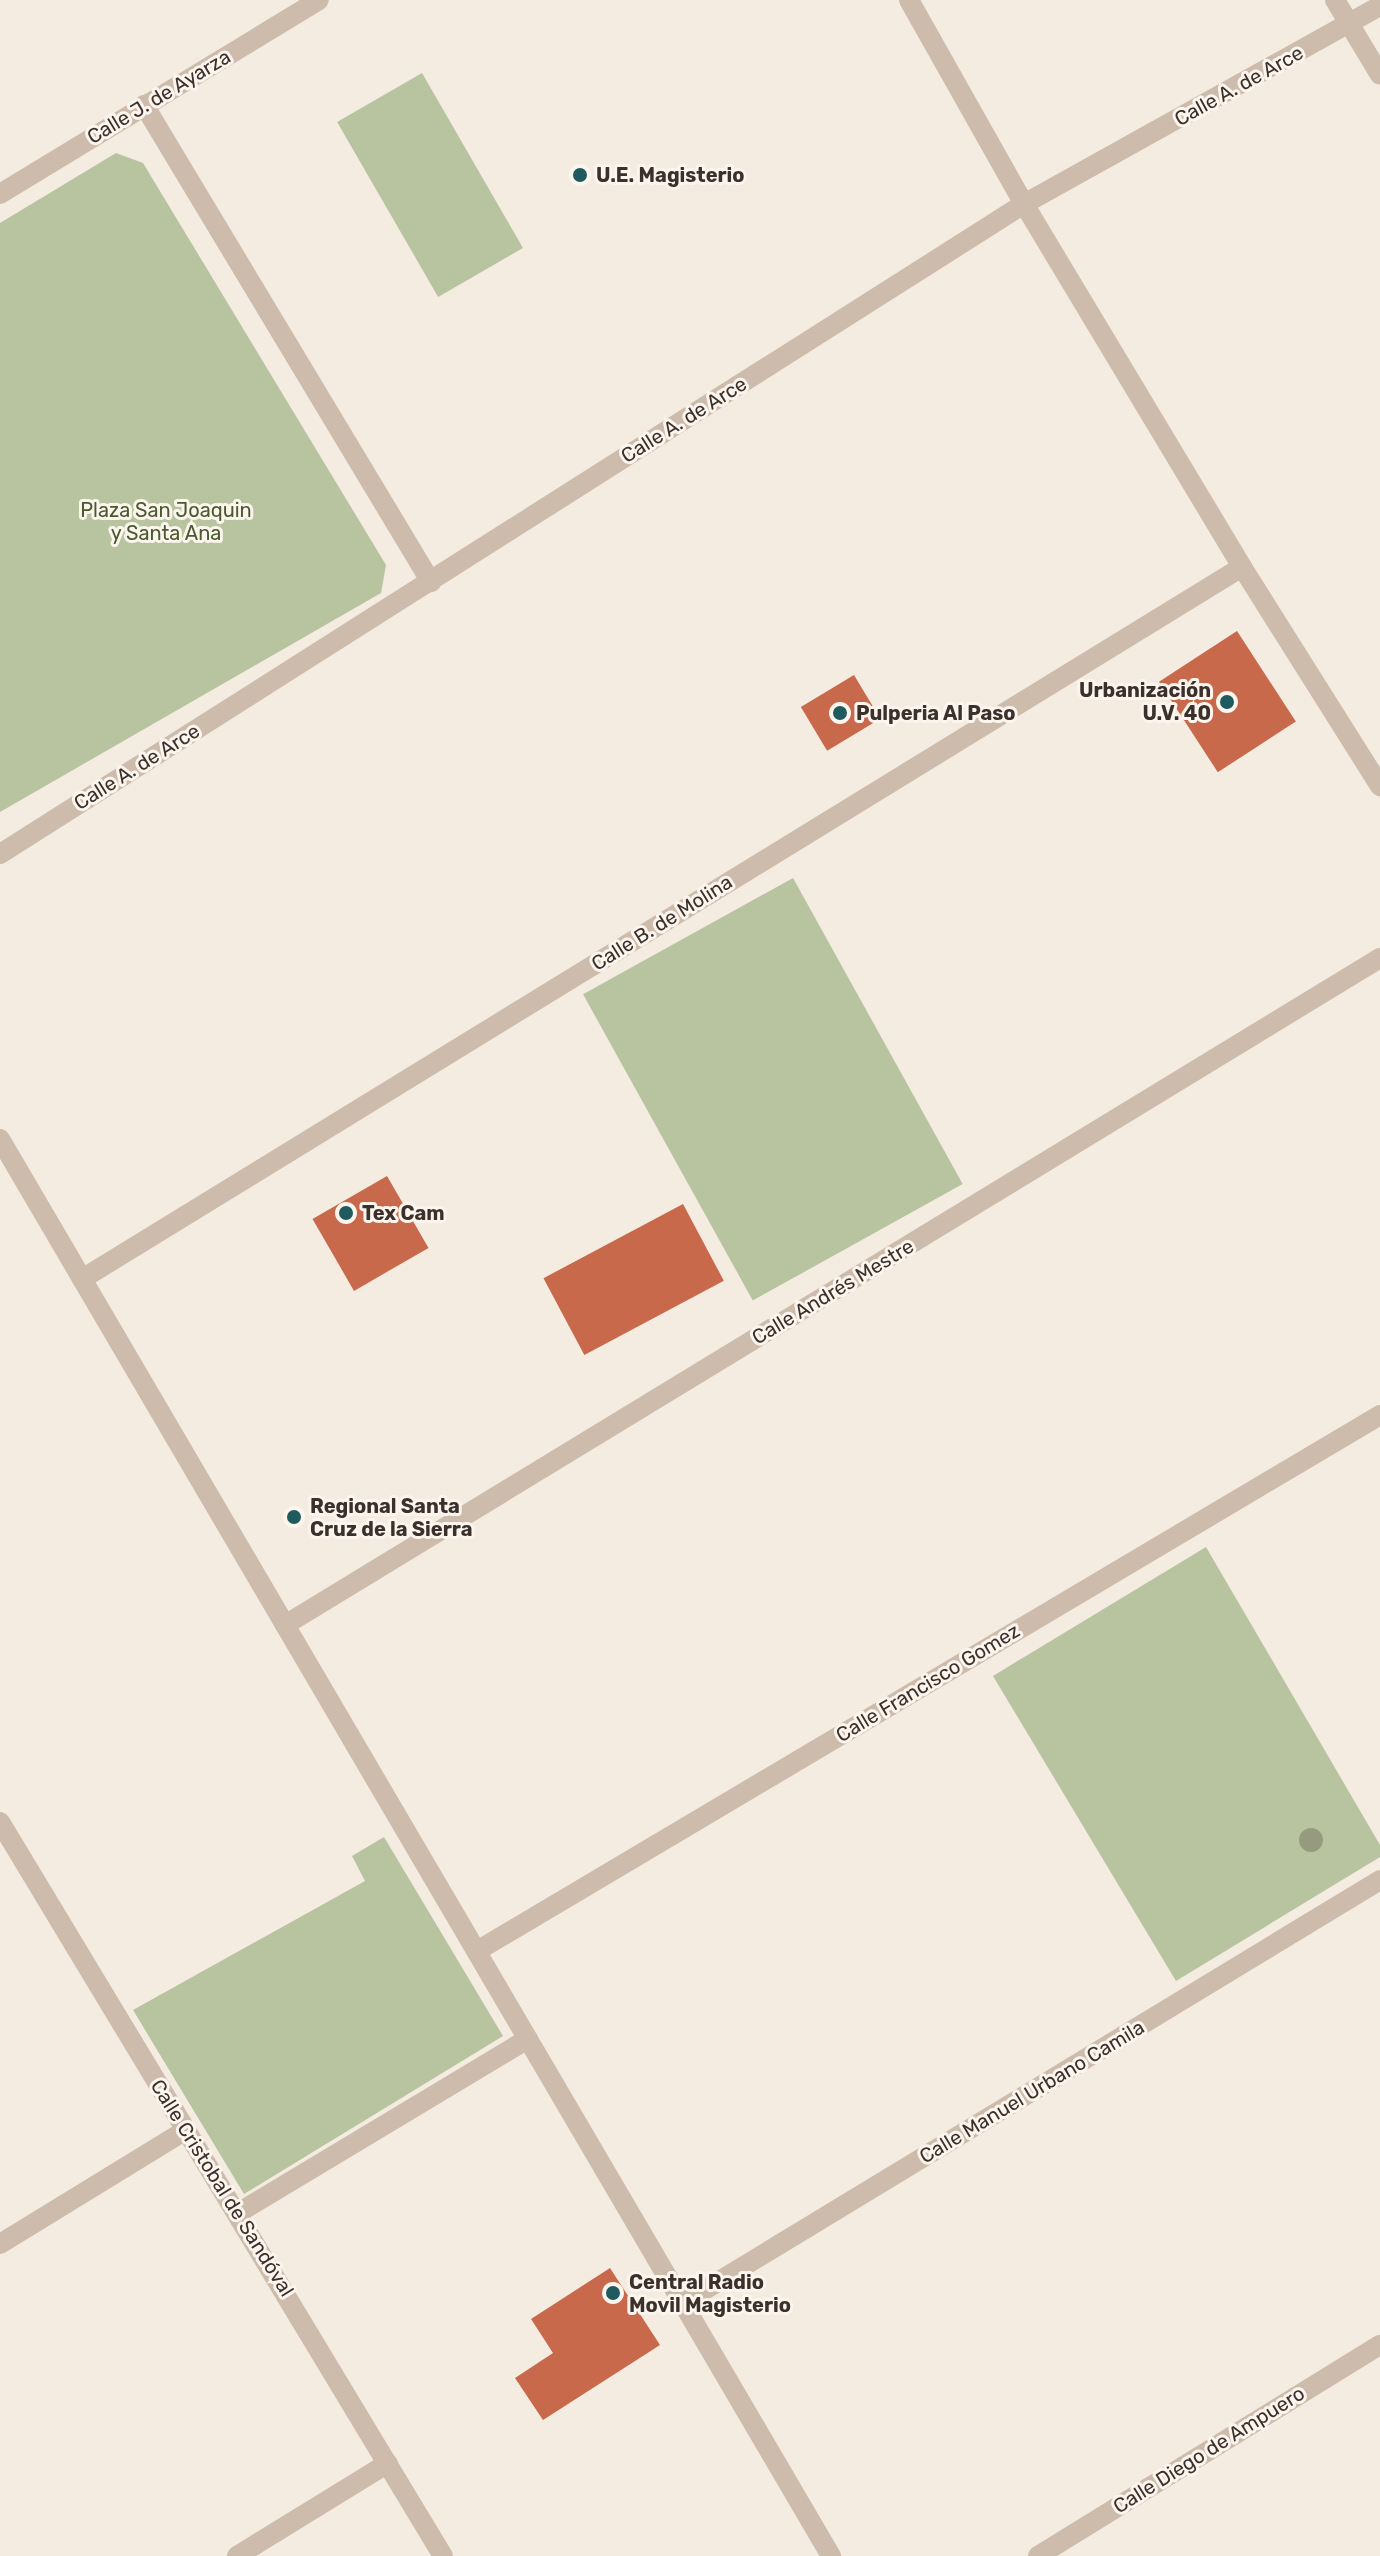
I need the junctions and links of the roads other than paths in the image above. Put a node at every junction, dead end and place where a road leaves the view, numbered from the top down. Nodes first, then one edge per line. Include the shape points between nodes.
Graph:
1 (319, 0) edge
2 (909, 0) edge
3 (1335, 0) edge
4 (1380, 6) edge
5 (1349, 25) junction
6 (1380, 75) edge
7 (144, 105) junction
8 (0, 194) edge
9 (1024, 204) junction
10 (1242, 567) junction
11 (431, 582) junction
12 (1380, 786) edge
13 (0, 854) edge
14 (1380, 958) edge
15 (0, 1139) edge
16 (82, 1279) junction
17 (1380, 1415) edge
18 (285, 1625) junction
19 (0, 1822) edge
20 (1380, 1880) edge
21 (477, 1951) junction
22 (528, 2039) junction
23 (186, 2130) junction
24 (238, 2213) junction
25 (0, 2244) edge
26 (683, 2303) junction
27 (1380, 2345) edge
28 (388, 2463) junction
29 (237, 2556) edge
30 (443, 2556) edge
31 (831, 2556) edge
32 (1038, 2556) edge

1 - 7 street, Calle J. de Ayarza
2 - 9 street
3 - 5 street
4 - 5 street, Calle A. de Arce
5 - 6 street
5 - 9 street, Calle A. de Arce
7 - 8 street, Calle J. de Ayarza
7 - 11 street
9 - 10 street
9 - 11 street, Calle A. de Arce
10 - 12 street
10 - 16 street, Calle B. de Molina
11 - 13 street, Calle A. de Arce
14 - 18 street, Calle Andrés Mestre
15 - 16 street
16 - 18 street
17 - 21 street, Calle Francisco Gomez
18 - 21 street
19 - 23 street, Calle Cristobal de Sandóval
20 - 26 street, Calle Manuel Urbano Camila
21 - 22 street
22 - 24 street
22 - 26 street
23 - 24 street, Calle Cristobal de Sandóval
23 - 25 street
24 - 28 street, Calle Cristobal de Sandóval
26 - 31 street
27 - 32 street, Calle Diego de Ampuero
28 - 29 street
28 - 30 street, Calle Cristobal de Sandóval

